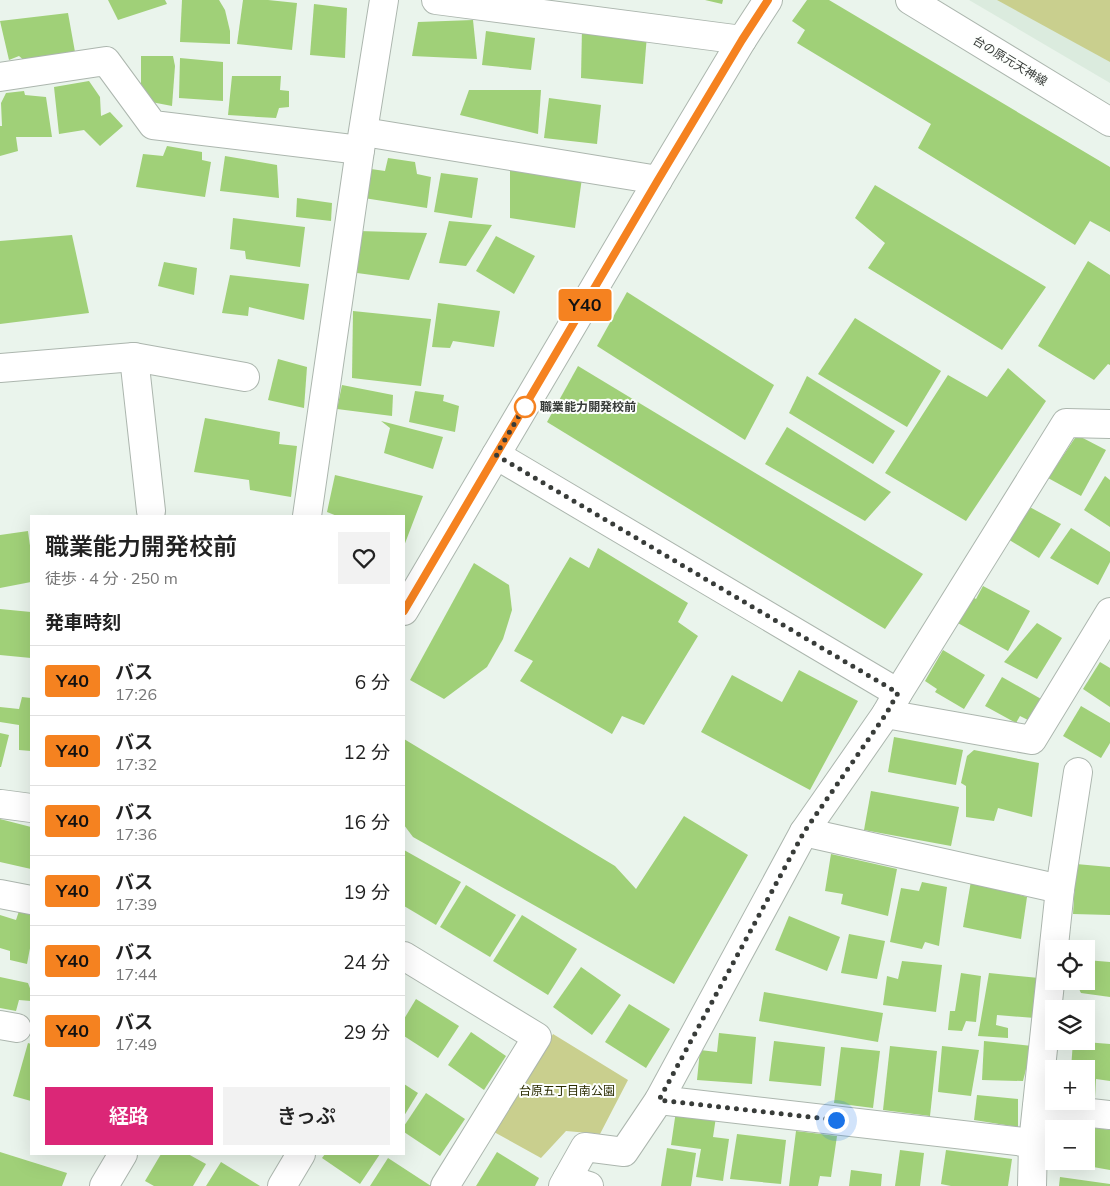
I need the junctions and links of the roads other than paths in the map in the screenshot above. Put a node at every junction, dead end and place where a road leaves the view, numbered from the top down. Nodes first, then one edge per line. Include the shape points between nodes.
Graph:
1 (384, 0) edge
2 (436, 0) edge
3 (768, 0) edge
4 (910, 0) edge
5 (742, 40) junction
6 (0, 77) edge
7 (1110, 122) edge
8 (362, 140) junction
9 (658, 180) junction
10 (134, 357) junction
11 (0, 368) edge
12 (245, 377) dead end
13 (1110, 424) edge
14 (496, 455) junction
15 (151, 511) dead end
16 (307, 515) edge
17 (405, 609) edge
18 (1110, 612) edge
19 (892, 704) junction
20 (1078, 772) dead end
21 (1, 804) edge
22 (30, 808) edge
23 (804, 832) junction
24 (1060, 889) junction
25 (0, 894) edge
26 (30, 900) edge
27 (407, 965) edge
28 (659, 1100) junction
29 (1037, 1106) junction
30 (1110, 1115) edge
31 (1033, 1143) junction
32 (122, 1155) edge
33 (300, 1155) edge
34 (573, 1184) edge
35 (104, 1186) edge
36 (282, 1186) edge
37 (446, 1186) edge
38 (1032, 1186) edge

1 - 8 street
2 - 5 street
3 - 5 street
4 - 7 street, 台の原元天神線
5 - 9 street
6 - 8 street via 106,61 152,125
8 - 9 street
8 - 16 street
9 - 14 street
10 - 11 street
10 - 12 street
10 - 15 street
13 - 19 street via 1066,423
14 - 17 street
14 - 19 street
18 - 19 street via 1032,740
19 - 23 street
20 - 24 street
21 - 22 street
23 - 24 street
23 - 28 street
24 - 29 street
25 - 26 street
27 - 37 street via 537,1037
28 - 31 street
28 - 34 street via 624,1152 584,1147
29 - 30 street
29 - 31 street
31 - 38 street
32 - 35 street
33 - 36 street

